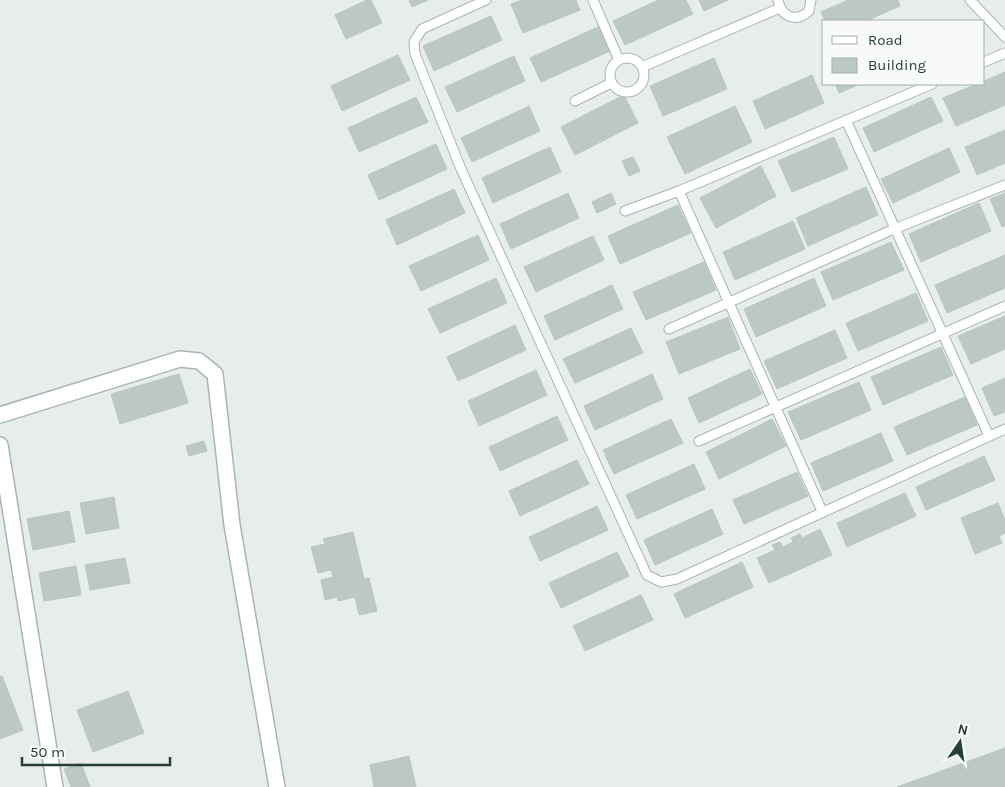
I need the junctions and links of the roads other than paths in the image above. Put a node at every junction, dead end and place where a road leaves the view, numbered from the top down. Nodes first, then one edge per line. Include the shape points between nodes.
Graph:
1 (486, 0) edge
2 (593, 0) edge
3 (811, 0) edge
4 (970, 0) edge
5 (779, 4) edge
6 (1005, 37) edge
7 (1005, 53) edge
8 (619, 60) junction
9 (985, 62) edge
10 (642, 67) junction
11 (612, 83) junction
12 (930, 85) edge
13 (575, 101) dead end
14 (846, 120) junction
15 (1005, 185) edge
16 (679, 191) junction
17 (624, 211) dead end
18 (894, 229) junction
19 (729, 303) junction
20 (1005, 306) edge
21 (669, 329) dead end
22 (942, 333) junction
23 (775, 407) junction
24 (0, 415) edge
25 (1005, 429) edge
26 (989, 436) junction
27 (699, 441) dead end
28 (0, 445) edge
29 (822, 512) junction
30 (55, 787) edge
31 (277, 787) edge

1 - 29 lane via 422,29 414,42 415,54 461,169 647,575 661,582 677,579
2 - 8 lane
3 - 5 lane via 809,11 798,18 790,18
4 - 6 lane
5 - 10 lane
7 - 9 lane
8 - 10 lane via 632,59
8 - 11 lane via 610,70
10 - 11 lane via 643,80 634,90 623,92
11 - 13 lane
12 - 14 lane
14 - 16 lane
14 - 18 lane
15 - 18 lane
16 - 17 lane
16 - 19 lane
18 - 19 lane
18 - 22 lane
19 - 21 lane
19 - 23 lane
20 - 22 lane
22 - 23 lane
22 - 26 lane
23 - 27 lane
23 - 29 lane
24 - 31 street via 180,360 199,361 215,374 232,525
25 - 26 lane
26 - 29 lane
28 - 30 street

